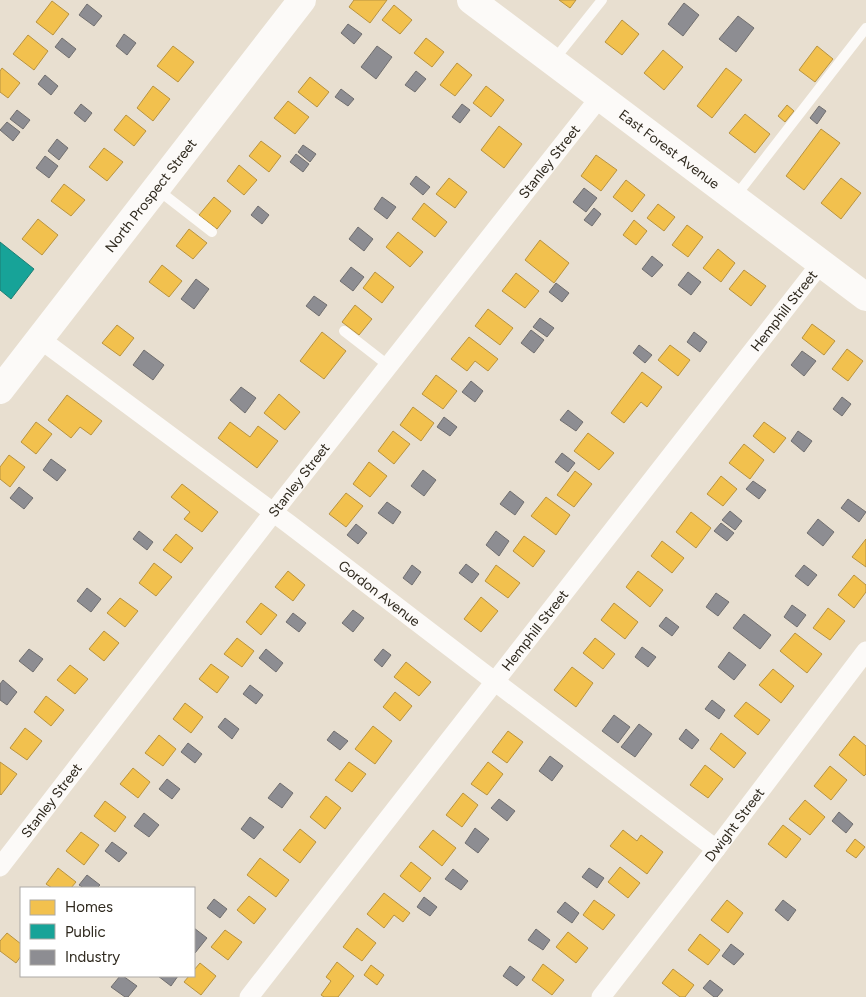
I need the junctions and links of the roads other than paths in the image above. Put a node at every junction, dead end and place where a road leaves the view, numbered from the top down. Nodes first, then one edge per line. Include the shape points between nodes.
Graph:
1 (302, 0) edge
2 (471, 0) edge
3 (602, 0) edge
4 (866, 28) edge
5 (553, 61) junction
6 (600, 96) junction
7 (157, 189) junction
8 (735, 198) junction
9 (212, 232) dead end
10 (821, 264) junction
11 (866, 297) edge
12 (344, 332) dead end
13 (40, 339) junction
14 (389, 366) junction
15 (0, 390) edge
16 (274, 513) junction
17 (866, 651) edge
18 (494, 681) junction
19 (716, 849) junction
20 (0, 867) edge
21 (249, 997) edge
22 (600, 997) edge

1 - 7 main road, North Prospect Street
2 - 5 main road, East Forest Avenue
3 - 5 lane
4 - 8 lane
5 - 6 main road, East Forest Avenue
6 - 8 main road, East Forest Avenue
6 - 14 street, Stanley Street
7 - 9 lane
7 - 13 main road, North Prospect Street
8 - 10 main road, East Forest Avenue
10 - 11 main road, East Forest Avenue
10 - 18 street, Hemphill Street
12 - 14 lane
13 - 15 main road, North Prospect Street
13 - 16 street, Gordon Avenue
14 - 16 street, Stanley Street
16 - 18 street, Gordon Avenue
16 - 20 street, Stanley Street
17 - 19 street, Dwight Street
18 - 19 street, Gordon Avenue
18 - 21 street, Hemphill Street
19 - 22 street, Dwight Street

